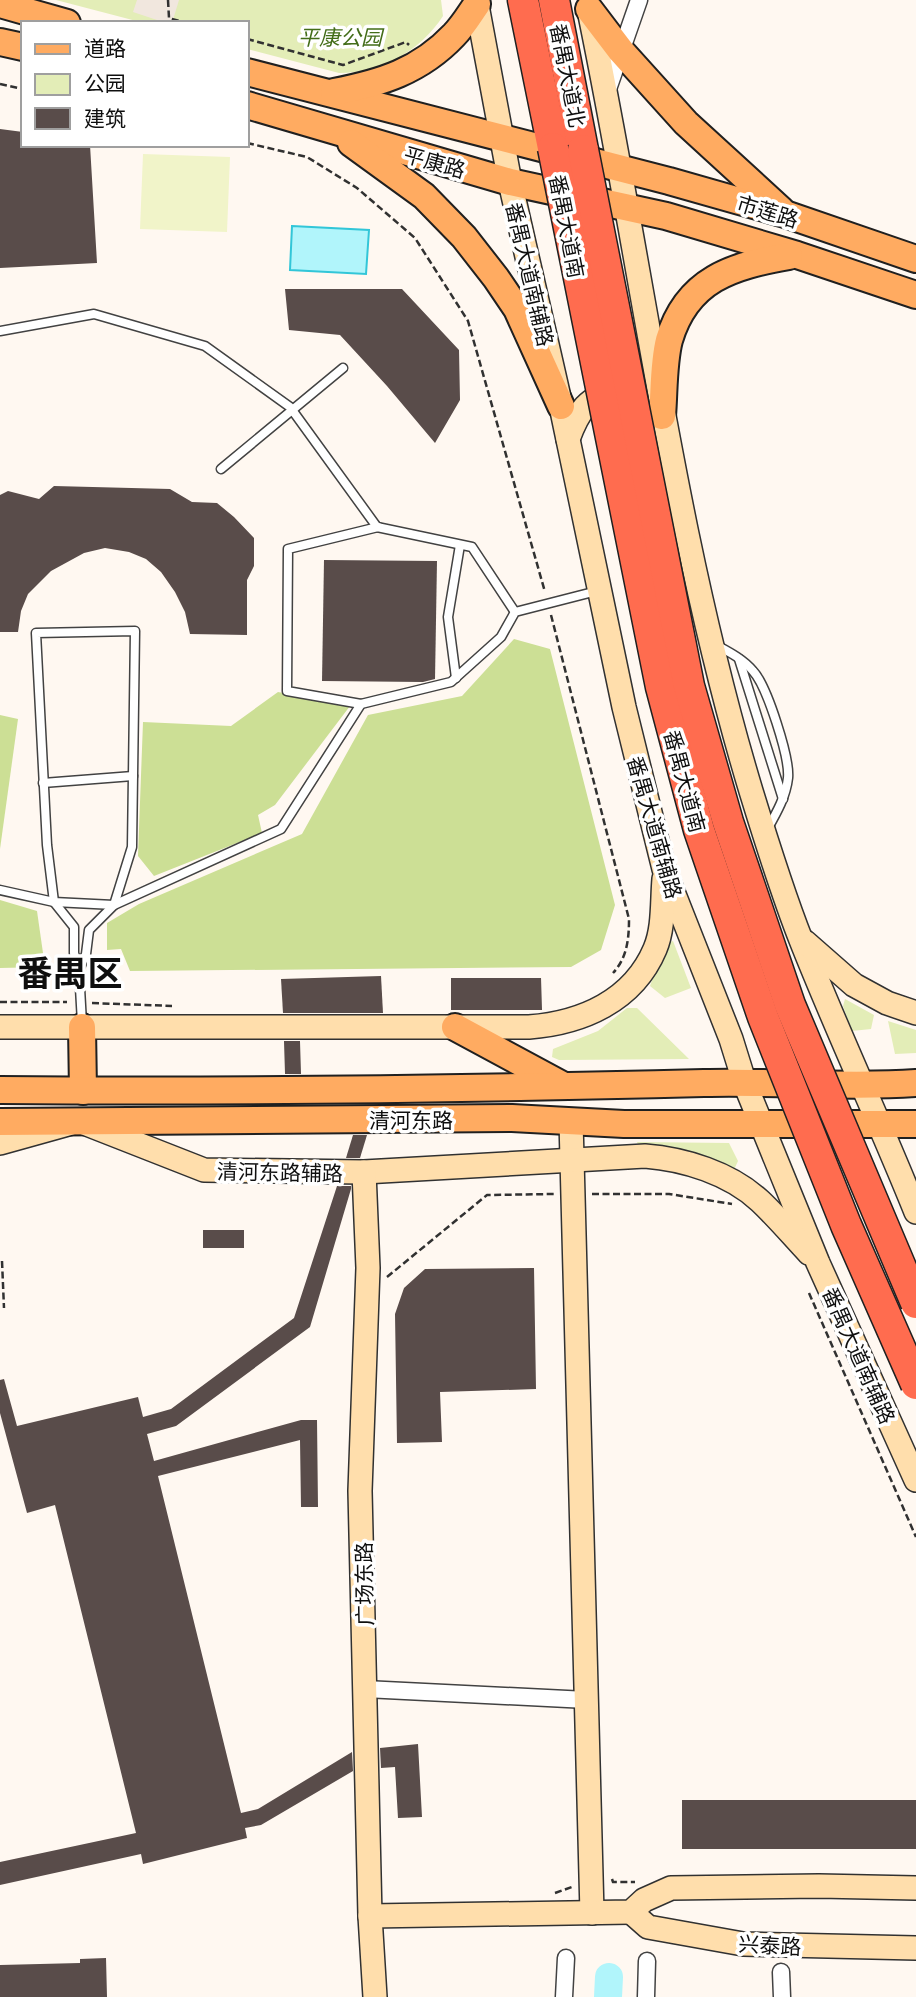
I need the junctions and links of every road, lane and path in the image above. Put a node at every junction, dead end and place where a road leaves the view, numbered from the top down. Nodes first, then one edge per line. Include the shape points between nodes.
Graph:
1 (168, 0) edge
2 (523, 0) edge
3 (554, 0) edge
4 (639, 0) edge
5 (476, 2) edge
6 (0, 4) edge
7 (588, 4) edge
8 (60, 21) edge
9 (179, 21) edge
10 (248, 39) edge
11 (0, 42) edge
12 (21, 47) edge
13 (414, 50) dead end
14 (621, 51) junction
15 (248, 72) edge
16 (0, 84) edge
17 (21, 89) edge
18 (325, 93) junction
19 (605, 97) junction
20 (248, 105) edge
21 (326, 129) junction
22 (502, 139) junction
23 (248, 143) edge
24 (552, 148) joint
25 (583, 150) joint
26 (618, 169) junction
27 (510, 181) junction
28 (626, 207) junction
29 (785, 214) junction
30 (797, 255) junction
31 (916, 259) edge
32 (916, 295) edge
33 (0, 331) edge
34 (343, 368) dead end
35 (561, 406) junction
36 (293, 410) junction
37 (662, 416) junction
38 (568, 439) junction
39 (221, 469) dead end
40 (378, 527) junction
41 (460, 545) junction
42 (599, 591) junction
43 (548, 604) junction
44 (515, 612) junction
45 (712, 643) junction
46 (739, 659) junction
47 (456, 678) junction
48 (361, 704) junction
49 (133, 776) junction
50 (44, 783) junction
51 (783, 800) junction
52 (765, 834) junction
53 (664, 869) junction
54 (0, 890) edge
55 (54, 902) junction
56 (114, 905) junction
57 (800, 938) junction
58 (622, 963) dead end
59 (79, 970) junction
60 (916, 1013) edge
61 (0, 1027) edge
62 (82, 1027) junction
63 (455, 1027) junction
64 (916, 1083) edge
65 (745, 1084) junction
66 (863, 1085) junction
67 (566, 1086) junction
68 (0, 1090) edge
69 (83, 1091) junction
70 (79, 1121) junction
71 (572, 1121) junction
72 (0, 1122) edge
73 (763, 1123) junction
74 (878, 1124) junction
75 (916, 1124) edge
76 (0, 1143) edge
77 (572, 1159) junction
78 (365, 1172) junction
79 (573, 1194) junction
80 (732, 1204) dead end
81 (916, 1212) edge
82 (2, 1261) dead end
83 (818, 1263) junction
84 (386, 1279) dead end
85 (804, 1283) dead end
86 (916, 1303) edge
87 (4, 1308) dead end
88 (916, 1384) edge
89 (916, 1480) edge
90 (916, 1537) edge
91 (365, 1689) junction
92 (587, 1700) junction
93 (609, 1874) dead end
94 (577, 1879) dead end
95 (647, 1881) dead end
96 (916, 1888) edge
97 (555, 1893) dead end
98 (631, 1912) junction
99 (592, 1913) junction
100 (370, 1916) junction
101 (916, 1948) edge
102 (566, 1958) dead end
103 (646, 1961) dead end
104 (782, 1972) dead end
105 (374, 1997) edge
106 (564, 1997) edge
107 (646, 1997) edge
108 (782, 1997) edge

1 - 9 path via 169,18
2 - 24 highway, 番禺大道北
3 - 25 highway, 番禺大道北
4 - 14 street
5 - 18 main road via 455,34 420,62 373,85
5 - 22 main road, 番禺大道南辅路
6 - 8 main road
7 - 14 main road
7 - 19 main road
10 - 13 path via 343,65 406,42
11 - 12 main road
14 - 19 street
14 - 29 main road via 686,123
15 - 18 main road, 平康路
16 - 17 path
18 - 21 main road
18 - 22 main road, 平康路
19 - 26 main road
20 - 21 main road, 平康路
21 - 27 main road, 平康路
21 - 35 main road via 424,196 464,237 517,309
22 - 26 main road, 平康路
22 - 27 main road, 番禺大道南辅路
23 - 43 path via 306,157 357,188 415,238 468,321
24 - 88 highway, 番禺大道南, bridge via 661,687 699,830 763,1017
25 - 86 highway, 番禺大道南, bridge via 686,672 727,822 790,1004
26 - 28 main road
26 - 29 main road, 市莲路
27 - 28 main road, 平康路
27 - 35 main road, 番禺大道南辅路
28 - 30 main road, 市莲路
28 - 37 main road
29 - 31 main road, 市莲路
30 - 32 main road, 市莲路
30 - 37 main road via 723,272 695,291 669,342
33 - 36 lane via 94,314 205,346
34 - 36 lane
35 - 38 main road, 番禺大道南辅路
36 - 39 lane
36 - 40 lane
37 - 38 main road via 641,395 614,392 594,399 578,414
37 - 45 main road
38 - 42 main road, 番禺大道南辅路
40 - 41 lane
40 - 48 lane via 288,549 287,691
41 - 44 lane via 472,547
41 - 47 lane via 448,617
42 - 43 lane
42 - 53 main road, 番禺大道南辅路
43 - 44 lane
43 - 58 path via 629,919
44 - 47 lane via 501,637
45 - 46 lane
45 - 52 main road
46 - 51 lane
46 - 51 lane via 754,671 767,696 788,765
47 - 48 lane
48 - 56 lane via 281,829
49 - 50 lane
49 - 50 lane via 135,631 36,633
49 - 56 lane via 132,847
50 - 55 lane
51 - 52 lane
52 - 57 main road
53 - 63 main road via 655,949 644,969 612,1002 595,1013 552,1026
53 - 65 main road, 番禺大道南辅路
54 - 55 lane
55 - 56 lane
55 - 59 lane via 74,927
56 - 59 lane via 89,930
57 - 60 main road via 854,985
57 - 66 main road
59 - 62 lane
61 - 62 main road
62 - 63 main road
62 - 69 main road
63 - 67 main road
64 - 66 main road, 清河东路
65 - 66 main road, 清河东路
65 - 67 main road, 清河东路
65 - 73 main road, 番禺大道南辅路
66 - 74 main road
67 - 69 main road, 清河东路
68 - 69 main road, 清河东路
70 - 71 main road, 清河东路
70 - 72 main road, 清河东路
70 - 76 main road
70 - 78 main road, 清河东路辅路 via 204,1170
71 - 73 main road, 清河东路
71 - 77 main road
73 - 74 main road, 清河东路
73 - 83 main road, 番禺大道南辅路
74 - 75 main road, 清河东路
74 - 81 main road
77 - 78 main road, 清河东路辅路
77 - 79 main road
77 - 83 main road, 清河东路辅路 via 645,1156 673,1158 698,1167 738,1184 759,1199
78 - 91 main road, 广场东路 via 368,1268 360,1491
79 - 80 path via 669,1194
79 - 84 path via 487,1195
79 - 92 main road
82 - 87 path
83 - 89 main road, 番禺大道南辅路
85 - 90 path
91 - 92 street
91 - 100 main road, 广场东路
92 - 99 main road
93 - 95 path via 613,1882
94 - 97 path via 571,1888
96 - 98 main road via 671,1888 644,1900
98 - 99 main road
98 - 101 main road, 兴泰路 via 648,1927 743,1944
99 - 100 main road
100 - 105 main road, 广场东路
102 - 106 street
103 - 107 street
104 - 108 street

